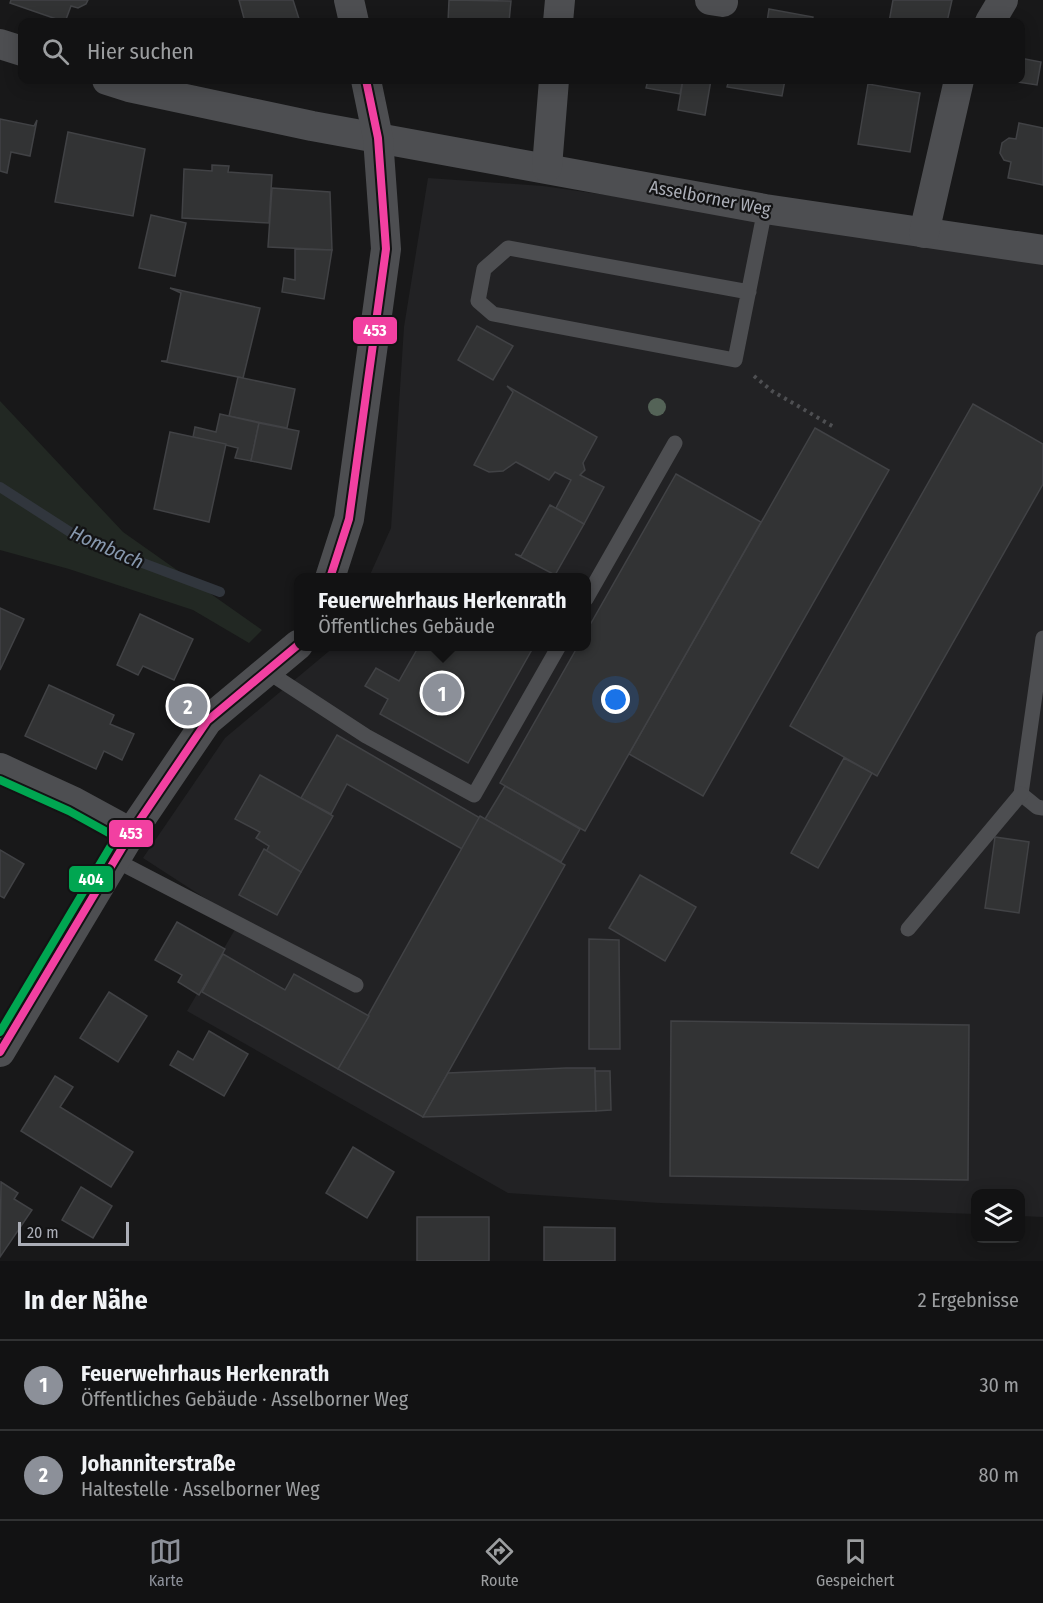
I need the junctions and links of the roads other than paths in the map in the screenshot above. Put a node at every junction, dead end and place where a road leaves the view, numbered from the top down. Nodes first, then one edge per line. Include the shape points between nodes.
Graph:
1 (349, 0) edge
2 (560, 0) edge
3 (1003, 0) edge
4 (353, 18) edge
5 (558, 18) edge
6 (992, 18) edge
7 (0, 44) edge
8 (18, 50) edge
9 (123, 84) edge
10 (367, 84) edge
11 (554, 84) edge
12 (958, 84) edge
13 (378, 138) junction
14 (547, 167) junction
15 (765, 209) junction
16 (924, 233) junction
17 (1043, 250) edge
18 (749, 292) junction
19 (675, 443) dead end
20 (332, 573) edge
21 (591, 590) edge
22 (1043, 638) edge
23 (294, 649) edge
24 (556, 651) edge
25 (268, 672) junction
26 (0, 768) edge
27 (1021, 794) junction
28 (1043, 808) edge
29 (131, 834) junction
30 (115, 860) junction
31 (908, 929) dead end
32 (356, 986) dead end
33 (0, 1052) edge

1 - 4 street
2 - 5 street
3 - 6 street
7 - 8 street
9 - 13 street, Asselborner Weg
10 - 13 street
11 - 14 street
12 - 16 street
13 - 14 street, Asselborner Weg
13 - 20 street via 386,249 349,519
14 - 15 street, Asselborner Weg
15 - 16 street, Asselborner Weg
15 - 18 lane
16 - 17 street, Asselborner Weg
18 - 18 lane via 508,248 484,269 478,302 494,314 735,360
19 - 21 lane
22 - 27 lane
23 - 25 street
24 - 25 lane via 474,795 366,736
25 - 29 street via 207,721
26 - 29 street
27 - 28 lane
27 - 31 lane
29 - 30 street
30 - 32 lane
30 - 33 street

